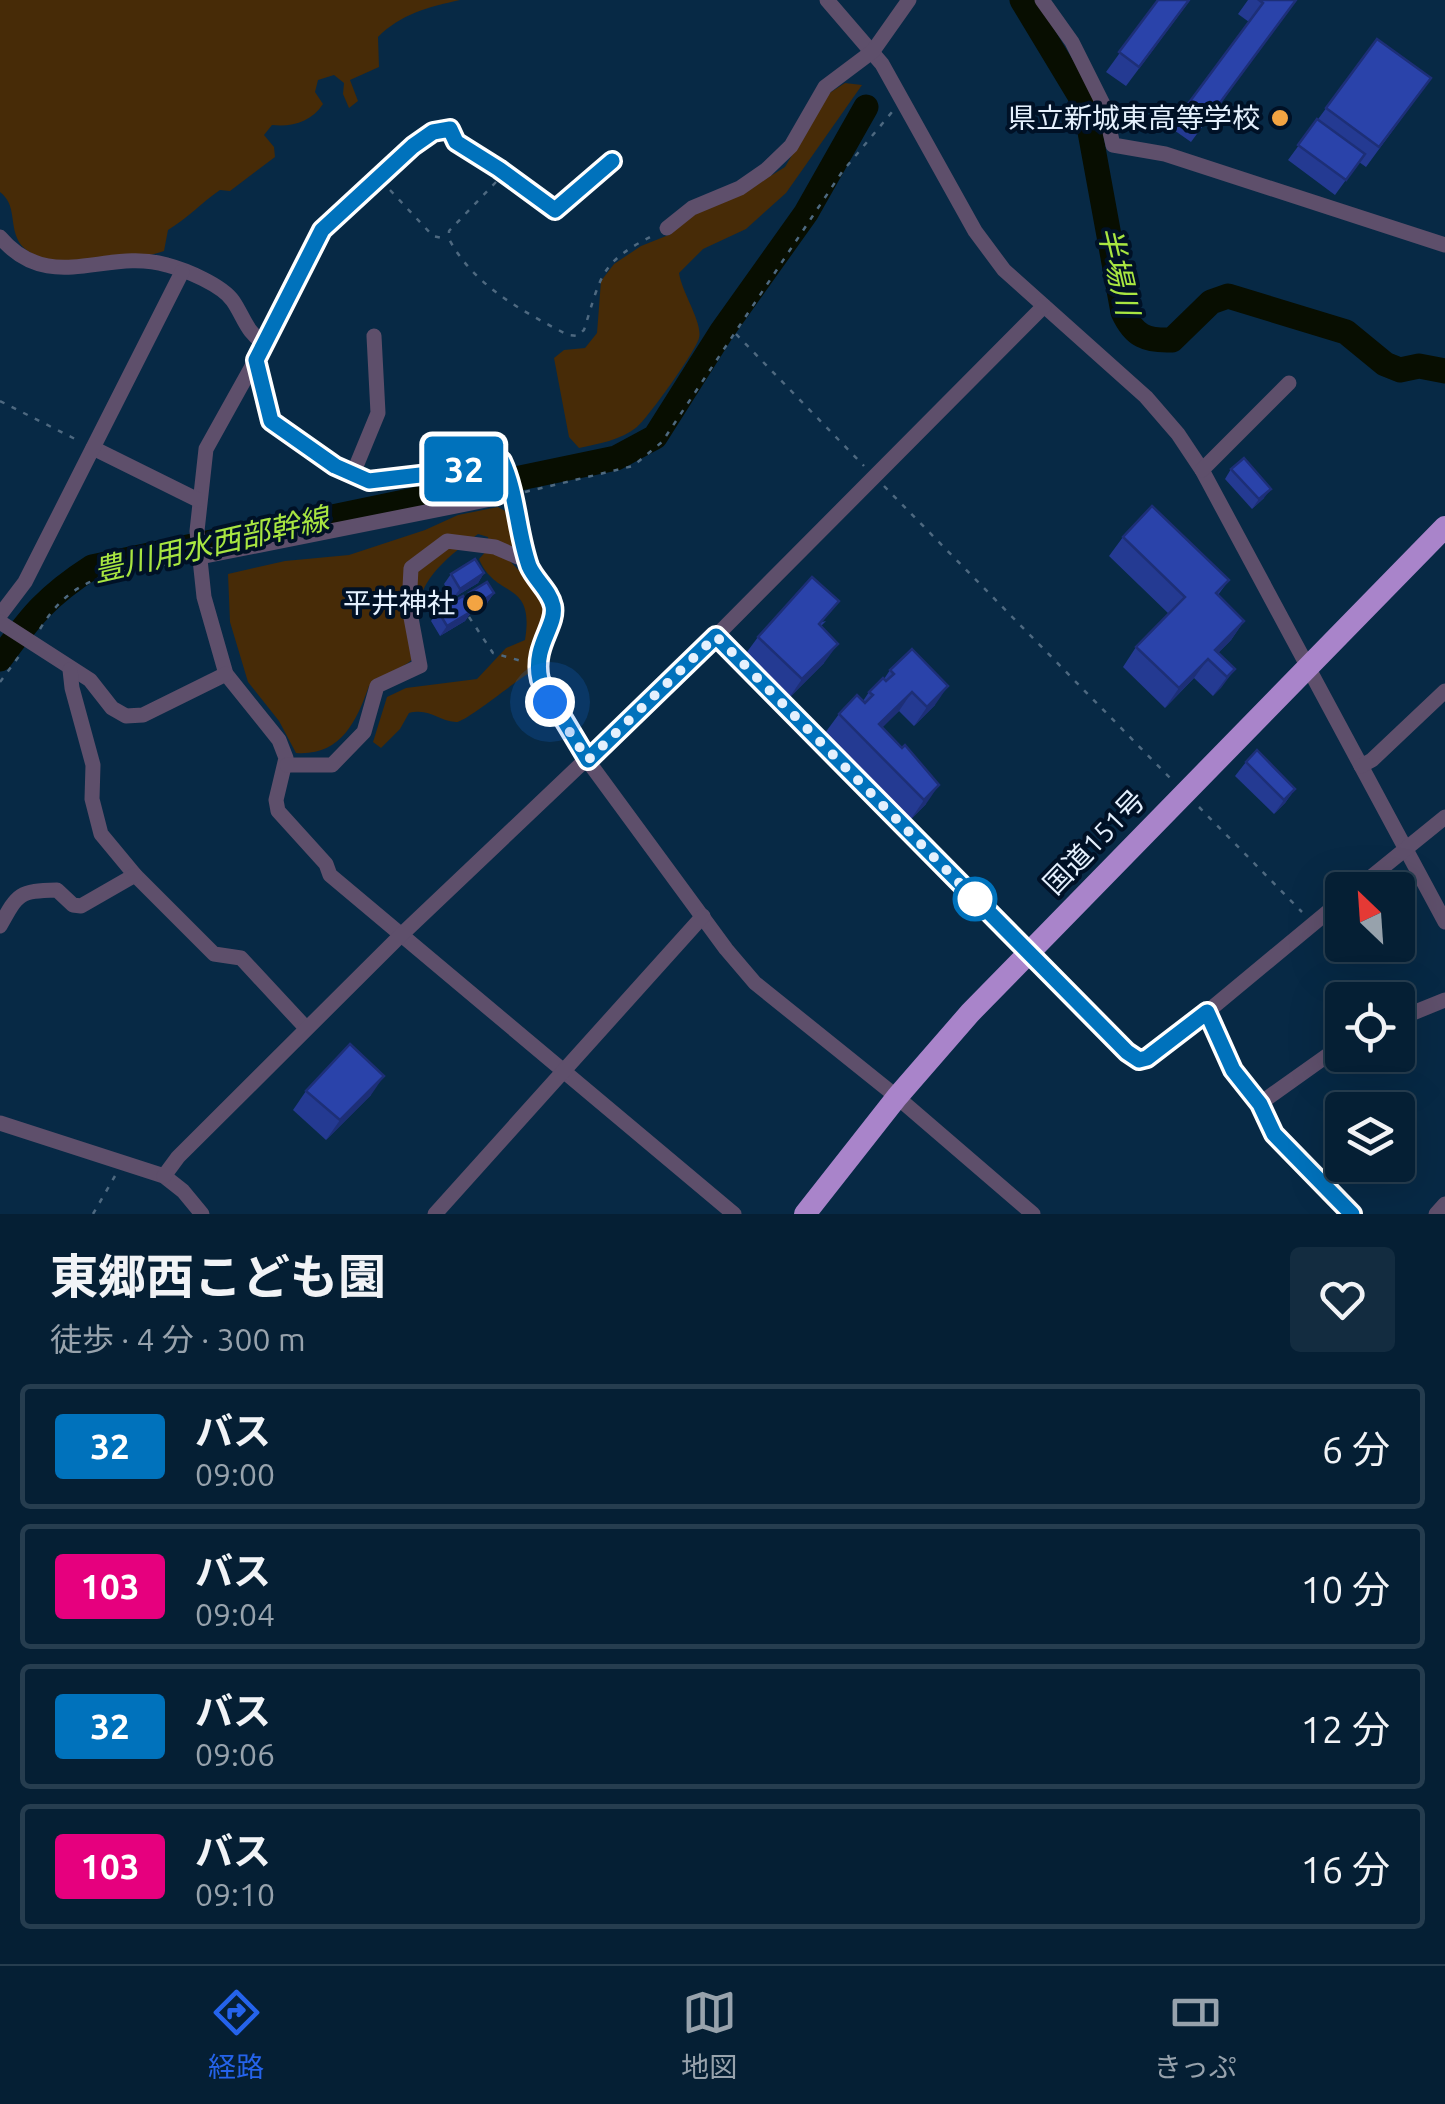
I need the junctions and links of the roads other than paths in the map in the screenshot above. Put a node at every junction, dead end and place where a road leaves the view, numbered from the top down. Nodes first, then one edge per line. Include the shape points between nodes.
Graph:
1 (827, 0) edge
2 (908, 0) edge
3 (1042, 0) edge
4 (873, 51) junction
5 (612, 161) dead end
6 (667, 228) road end
7 (0, 237) edge
8 (1445, 246) edge
9 (182, 272) junction
10 (1044, 306) junction
11 (374, 336) dead end
12 (265, 344) junction
13 (256, 360) junction
14 (1289, 383) dead end
15 (93, 448) junction
16 (1202, 470) junction
17 (352, 476) junction
18 (511, 492) junction
19 (198, 500) junction
20 (1445, 527) edge
21 (200, 555) junction
22 (526, 557) junction
23 (2, 622) edge
24 (716, 636) junction
25 (1307, 667) junction
26 (70, 670) junction
27 (226, 674) junction
28 (1445, 690) edge
29 (588, 760) junction
30 (287, 766) junction
31 (1360, 766) junction
32 (1445, 817) edge
33 (1406, 849) junction
34 (1377, 872) edge
35 (135, 875) junction
36 (1325, 914) edge
37 (703, 916) junction
38 (1445, 922) edge
39 (0, 926) edge
40 (400, 936) junction
41 (1028, 953) junction
42 (1445, 1000) edge
43 (1415, 1011) edge
44 (1207, 1012) junction
45 (306, 1028) junction
46 (1325, 1057) edge
47 (562, 1070) junction
48 (897, 1097) junction
49 (1260, 1104) junction
50 (0, 1123) edge
51 (164, 1176) junction
52 (1445, 1204) edge
53 (202, 1214) edge
54 (435, 1214) edge
55 (734, 1214) edge
56 (805, 1214) edge
57 (1032, 1214) edge
58 (1352, 1214) edge
59 (1436, 1214) edge

1 - 4 street
2 - 4 street
3 - 8 street via 1104,106 1112,145 1165,154
4 - 6 street via 826,87 791,146 766,170
4 - 10 street via 975,231 1004,270
5 - 12 street via 555,210 456,142 450,129 433,132 322,230
7 - 9 street via 36,265 162,263
9 - 12 street via 214,282
9 - 15 street
10 - 16 street via 1146,396
10 - 24 street
11 - 17 street via 378,413
12 - 13 street
13 - 17 street via 271,421
13 - 19 street via 206,449
14 - 16 street
15 - 19 street
15 - 23 street
16 - 25 street
17 - 18 street via 369,481 502,461
18 - 21 street
18 - 22 street
19 - 21 street
20 - 25 highway, 国道151号
21 - 27 street via 204,597
22 - 29 street via 553,606 536,666 550,702
22 - 30 street via 447,541 411,568 409,606 420,666 377,686 364,732 332,765
23 - 26 street
24 - 29 street
24 - 41 street
25 - 31 street
25 - 41 highway, 国道151号
26 - 27 street via 126,716 143,715
26 - 35 street via 94,764 92,799 101,834
27 - 30 street via 279,740
28 - 31 street
29 - 37 street
29 - 40 street
30 - 40 street via 278,811 330,875
31 - 33 street
32 - 33 street
33 - 34 street
33 - 38 street
35 - 39 street via 81,906 57,890 28,890 16,896
35 - 45 street via 214,954 241,958
36 - 44 street
37 - 47 street
37 - 48 street via 756,983
40 - 45 street
40 - 47 street
41 - 44 street via 1139,1060
41 - 48 highway, 国道151号
42 - 43 street
44 - 49 street via 1233,1070
45 - 51 street
46 - 49 street
47 - 54 street
47 - 55 street
48 - 56 highway, 国道151号
48 - 57 street
49 - 58 street via 1284,1148
50 - 51 street
51 - 53 street
52 - 59 street

